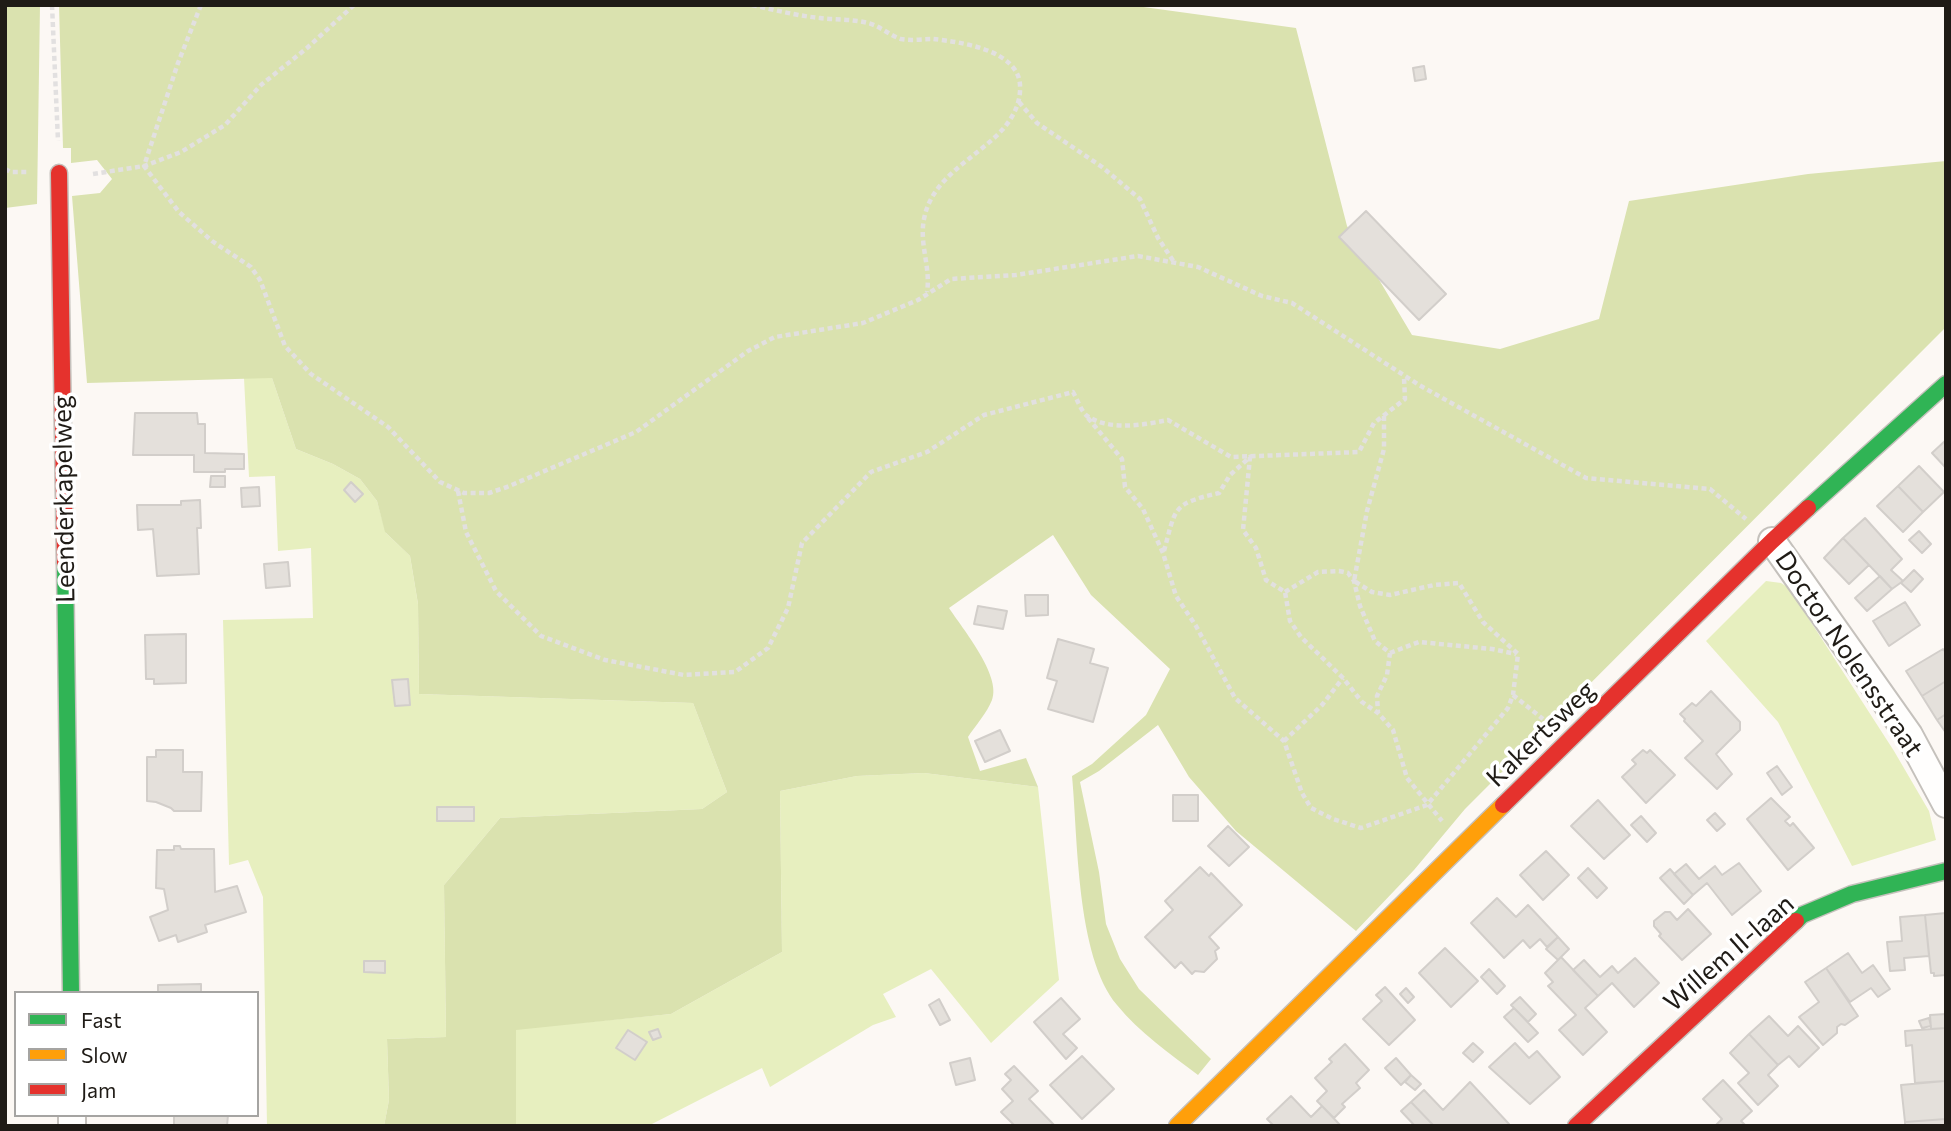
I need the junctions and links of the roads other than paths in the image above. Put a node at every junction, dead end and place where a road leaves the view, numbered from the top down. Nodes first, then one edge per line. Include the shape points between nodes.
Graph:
1 (59, 173) road end
2 (1946, 384) edge
3 (1772, 541) junction
4 (1946, 804) edge
5 (1946, 871) edge
6 (71, 991) edge
7 (1177, 1126) edge
8 (1576, 1126) edge

1 - 6 street, Leenderkapelweg
2 - 3 street, Kakertsweg
3 - 4 street, Doctor Nolensstraat via 1909,735
3 - 7 street, Kakertsweg
5 - 8 street, Willem II-laan via 1852,894 1802,915

